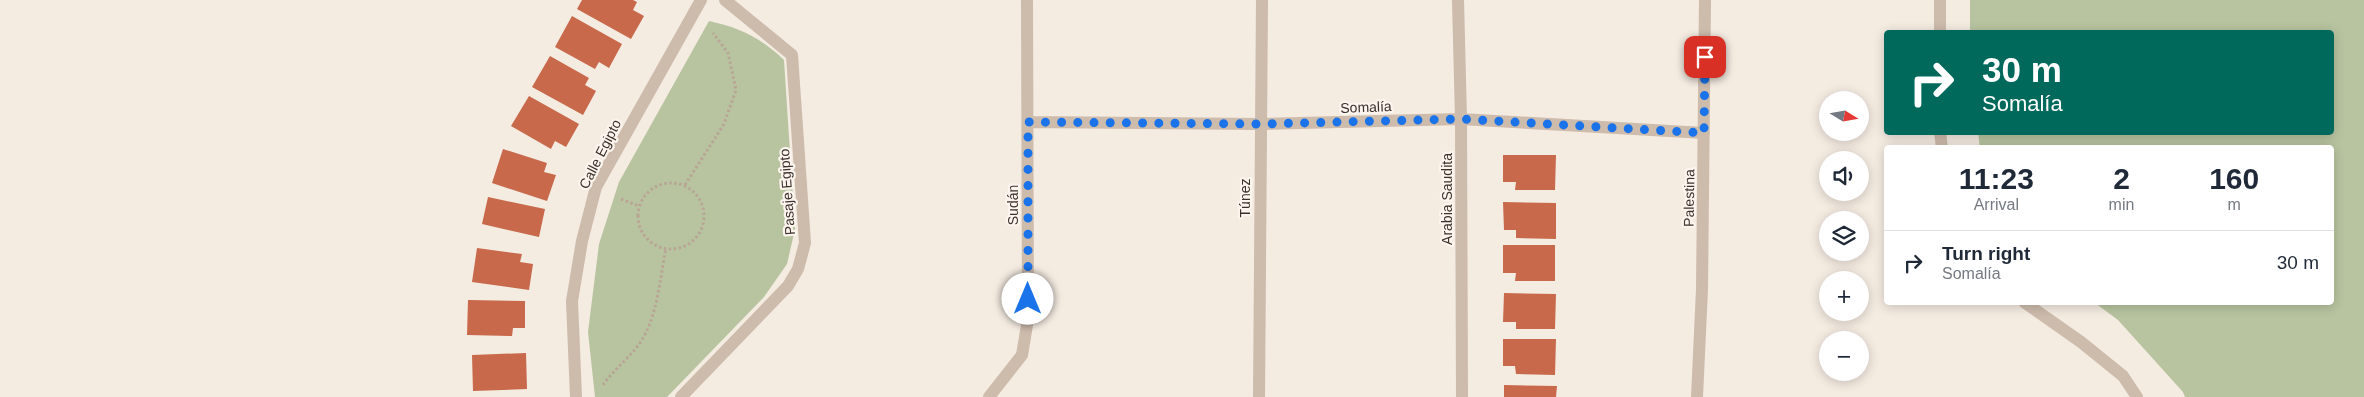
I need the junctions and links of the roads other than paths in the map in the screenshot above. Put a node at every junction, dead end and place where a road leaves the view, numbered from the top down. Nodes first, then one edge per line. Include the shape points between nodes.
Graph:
1 (700, 0) edge
2 (725, 0) edge
3 (1027, 0) edge
4 (1262, 0) edge
5 (1458, 0) edge
6 (1705, 0) edge
7 (1940, 0) edge
8 (1940, 30) edge
9 (1461, 119) junction
10 (1028, 122) junction
11 (1260, 124) junction
12 (1704, 133) junction
13 (2028, 305) edge
14 (576, 397) edge
15 (681, 397) edge
16 (989, 397) edge
17 (1259, 397) edge
18 (1462, 397) edge
19 (1697, 397) edge
20 (2137, 397) edge

1 - 14 street, Calle Egipto via 596,187 582,241 572,301
2 - 15 street, Pasaje Egipto via 792,56 805,244 798,270 788,286
3 - 10 street, Sudán
4 - 11 street, Túnez
5 - 9 street, Arabia Saudita
6 - 12 street, Palestina
7 - 8 street
9 - 11 street, Somalía
9 - 12 street, Somalía
9 - 18 street, Arabia Saudita
10 - 11 street, Somalía
10 - 16 street, Sudán via 1028,319 1022,355
11 - 17 street, Túnez
12 - 19 street, Palestina
13 - 20 street via 2123,376

